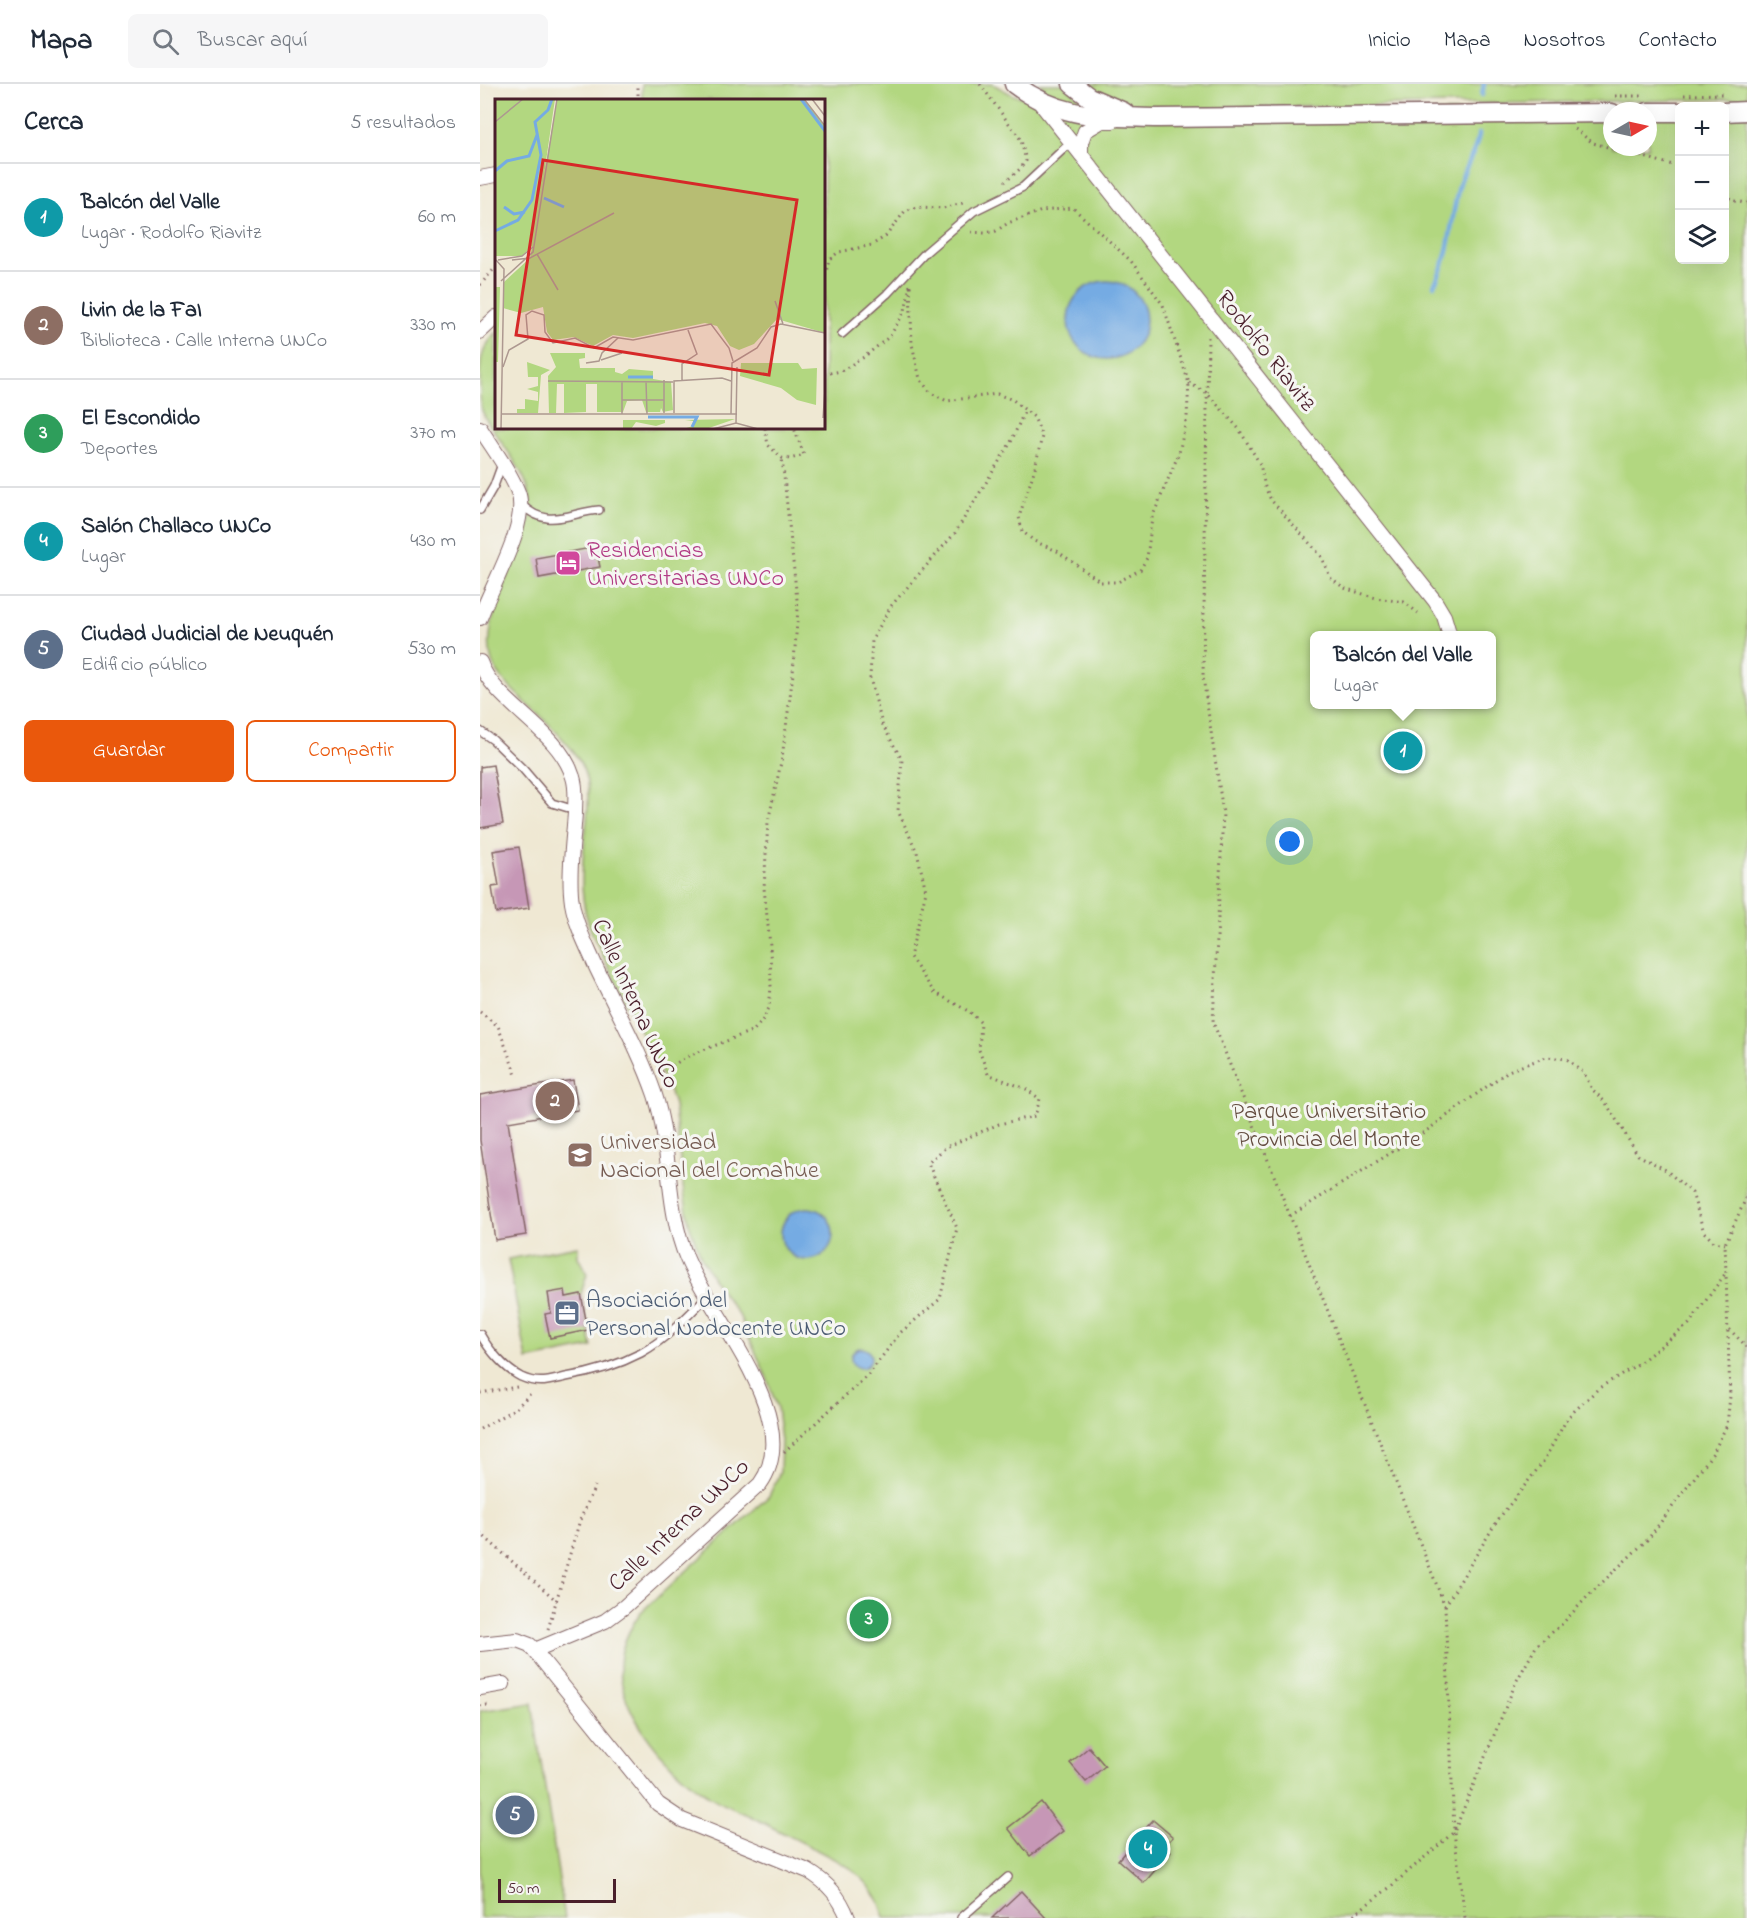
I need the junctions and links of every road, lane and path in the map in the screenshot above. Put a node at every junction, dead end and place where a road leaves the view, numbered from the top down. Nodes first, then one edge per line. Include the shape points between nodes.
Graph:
1 (638, 84) edge
2 (980, 84) edge
3 (1014, 84) edge
4 (1072, 84) edge
5 (1034, 92) edge
6 (636, 99) edge
7 (1747, 111) edge
8 (1657, 112) edge
9 (1675, 112) edge
10 (1729, 112) edge
11 (1555, 113) junction
12 (1603, 113) edge
13 (1158, 118) junction
14 (1071, 142) junction
15 (1081, 154) junction
16 (1675, 165) edge
17 (495, 175) edge
18 (480, 178) edge
19 (999, 187) dead end
20 (1729, 198) edge
21 (968, 202) dead end
22 (1747, 203) edge
23 (961, 234) dead end
24 (495, 268) edge
25 (825, 277) edge
26 (913, 278) dead end
27 (910, 284) junction
28 (480, 285) edge
29 (1208, 314) junction
30 (495, 318) edge
31 (480, 332) edge
32 (842, 334) dead end
33 (825, 374) edge
34 (1189, 383) junction
35 (1207, 393) junction
36 (1025, 410) junction
37 (480, 428) edge
38 (765, 429) edge
39 (794, 429) edge
40 (782, 458) junction
41 (502, 464) junction
42 (521, 504) junction
43 (480, 510) edge
44 (599, 510) dead end
45 (1418, 613) dead end
46 (480, 618) edge
47 (1448, 631) edge
48 (480, 662) edge
49 (480, 731) edge
50 (575, 810) junction
51 (480, 1012) edge
52 (516, 1075) dead end
53 (649, 1080) junction
54 (1747, 1196) edge
55 (1290, 1216) junction
56 (1725, 1244) junction
57 (1726, 1273) junction
58 (707, 1296) junction
59 (1728, 1328) junction
60 (480, 1334) edge
61 (1747, 1347) edge
62 (543, 1383) junction
63 (480, 1393) edge
64 (480, 1430) edge
65 (772, 1463) junction
66 (595, 1486) dead end
67 (480, 1533) edge
68 (557, 1601) junction
69 (1445, 1606) junction
70 (547, 1633) dead end
71 (480, 1644) edge
72 (535, 1650) junction
73 (503, 1684) dead end
74 (480, 1688) edge
75 (488, 1705) dead end
76 (480, 1706) edge
77 (1454, 1832) junction
78 (1008, 1877) dead end
79 (848, 1918) edge
80 (961, 1918) edge
81 (1349, 1918) edge
82 (1466, 1918) edge

1 - 6 path
2 - 19 path via 1024,149 1026,161
3 - 5 main road, Rodolfo Riavitz
4 - 13 main road via 1089,97 1122,112
5 - 13 main road via 1056,109 1086,116
5 - 14 street, Rodolfo Riavitz
7 - 10 main road
8 - 9 main road
11 - 12 main road
11 - 13 main road
11 - 16 path via 1593,143
13 - 15 street via 1092,126 1082,135
14 - 15 street, Rodolfo Riavitz
14 - 32 lane via 1023,187 974,211
15 - 29 street, Rodolfo Riavitz
17 - 18 street
20 - 22 path
21 - 25 path via 905,211 886,236 872,245 839,252 829,259
23 - 34 path via 996,231 1042,211 1073,208 1131,261 1163,305
24 - 28 path
26 - 27 path
27 - 33 path via 905,311 890,336 842,370
27 - 36 path via 912,344 920,379 931,393 946,401 997,394
29 - 35 path
29 - 47 street, Rodolfo Riavitz via 1435,601
30 - 31 street
34 - 35 path
34 - 36 path via 1179,453 1152,518 1147,558 1140,570 1118,582 1101,582 1022,531 1019,517 1042,436 1035,417
35 - 45 path via 1239,429 1260,464 1270,500 1322,556 1330,577 1344,588 1404,602
35 - 55 path via 1203,677 1223,813 1213,1022
36 - 65 path via 1011,442 956,533 891,606 872,640 870,678 882,724 902,760 898,811 917,852 926,891 910,957 934,992 970,1012 981,1023 979,1050 988,1074 1040,1099 1035,1116 999,1124 955,1142 928,1163 957,1228 940,1299 900,1332 869,1374
37 - 41 street
38 - 40 path via 768,445
39 - 40 path via 804,455
40 - 53 path via 798,609 782,758 768,822 764,888 770,945 769,1008 754,1030 686,1057
41 - 42 street
41 - 43 lane
42 - 44 lane via 532,514 559,519
42 - 46 street via 518,526
48 - 50 street, Calle Interna UNCo via 493,684 541,731 568,765 575,787
49 - 50 lane via 523,769 552,803
50 - 53 street, Calle Interna UNCo via 571,890 576,918
51 - 52 path via 498,1026
53 - 58 street, Calle Interna UNCo via 659,1110 681,1243
54 - 56 path
55 - 56 path via 1429,1129 1508,1071 1546,1058 1568,1059 1584,1072 1638,1155 1666,1170 1692,1193 1704,1232 1714,1242
55 - 69 path
56 - 57 path
57 - 59 path
57 - 69 path via 1689,1324 1638,1364 1599,1388 1568,1417 1543,1462 1497,1521
58 - 62 lane via 642,1353
58 - 65 street, Calle Interna UNCo via 747,1364 766,1410 772,1432
59 - 61 path
59 - 77 path via 1727,1425 1713,1453 1648,1539 1537,1645 1516,1682
60 - 62 lane via 510,1370
62 - 63 path
62 - 64 path via 516,1408
65 - 72 street, Calle Interna UNCo via 752,1492 624,1607 596,1626
66 - 68 path via 579,1520
67 - 68 path
68 - 70 path
69 - 77 path
71 - 72 street via 517,1640
72 - 79 street via 658,1804 682,1820 822,1879 843,1905
73 - 74 street
75 - 76 path
77 - 81 path
77 - 82 path
78 - 80 lane

